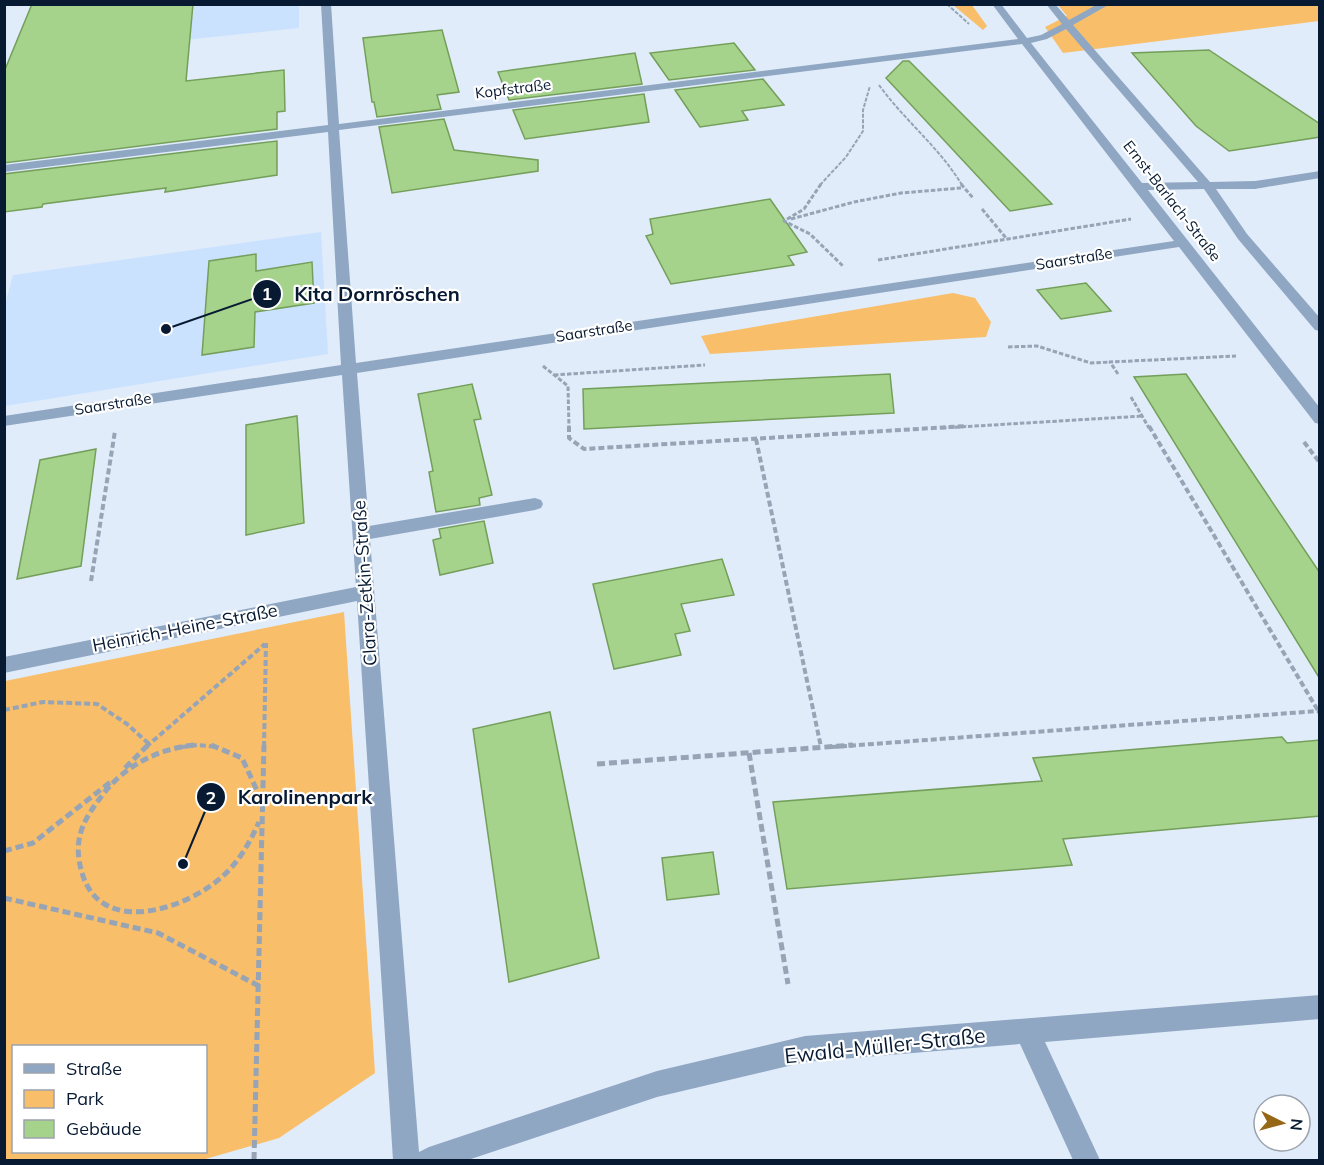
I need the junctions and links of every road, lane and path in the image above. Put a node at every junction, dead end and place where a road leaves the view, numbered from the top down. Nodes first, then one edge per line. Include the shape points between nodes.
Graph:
1 (326, 4) edge
2 (947, 4) edge
3 (996, 4) edge
4 (1050, 4) edge
5 (1106, 4) edge
6 (1068, 24) junction
7 (974, 28) dead end
8 (1025, 41) junction
9 (877, 81) dead end
10 (870, 84) dead end
11 (334, 126) junction
12 (4, 169) edge
13 (1320, 174) edge
14 (1207, 186) junction
15 (1141, 187) junction
16 (961, 188) junction
17 (973, 198) dead end
18 (982, 209) dead end
19 (784, 221) junction
20 (1006, 239) dead end
21 (1183, 243) junction
22 (843, 266) dead end
23 (1320, 327) edge
24 (514, 343) junction
25 (1008, 347) dead end
26 (1240, 356) dead end
27 (1110, 362) junction
28 (705, 365) dead end
29 (349, 368) junction
30 (1118, 374) dead end
31 (554, 375) junction
32 (1131, 397) dead end
33 (119, 403) junction
34 (1143, 416) junction
35 (1320, 419) edge
36 (4, 421) edge
37 (756, 438) junction
38 (535, 504) dead end
39 (362, 534) junction
40 (91, 581) dead end
41 (366, 592) junction
42 (266, 612) junction
43 (266, 643) junction
44 (4, 665) edge
45 (4, 710) edge
46 (1319, 713) edge
47 (149, 744) junction
48 (820, 747) junction
49 (749, 753) junction
50 (597, 764) dead end
51 (118, 775) junction
52 (261, 798) junction
53 (260, 819) junction
54 (4, 851) edge
55 (4, 898) edge
56 (788, 984) dead end
57 (259, 986) junction
58 (1320, 1007) edge
59 (1027, 1032) junction
60 (254, 1161) edge
61 (406, 1161) edge
62 (429, 1161) edge
63 (1087, 1161) edge

1 - 11 street, Clara-Zetkin-Straße
2 - 7 path
3 - 8 street, Ernst-Barlach-Straße
4 - 6 street
5 - 6 street, Kopfstraße
6 - 8 street, Kopfstraße via 1044,37
6 - 14 street
8 - 11 street, Kopfstraße
8 - 15 street, Ernst-Barlach-Straße
9 - 16 path via 907,121 933,142 953,167
10 - 19 path via 863,110 863,131 804,209
11 - 12 street, Kopfstraße
11 - 29 street, Clara-Zetkin-Straße
13 - 14 street via 1255,185
14 - 15 street
14 - 23 street via 1242,236
15 - 21 street, Ernst-Barlach-Straße
16 - 17 path
16 - 19 path via 900,193
18 - 20 path
19 - 22 path via 810,234
21 - 24 street, Saarstraße
21 - 35 street, Ernst-Barlach-Straße
24 - 29 street, Saarstraße
24 - 31 path
25 - 27 path via 1037,346 1091,363
26 - 27 path
27 - 30 path
28 - 31 path
29 - 33 street, Saarstraße
29 - 39 street, Clara-Zetkin-Straße
31 - 37 path via 568,386 569,438 584,449
32 - 34 path
33 - 36 street, Saarstraße
33 - 40 path
34 - 37 path
34 - 46 path
37 - 48 path
38 - 39 street
39 - 41 street, Clara-Zetkin-Straße
41 - 42 street, Heinrich-Heine-Straße
41 - 61 street, Clara-Zetkin-Straße
42 - 43 path
42 - 44 street, Heinrich-Heine-Straße
43 - 47 path
43 - 52 path
45 - 47 path via 43,702 97,704
46 - 48 path
47 - 51 path
48 - 49 path
49 - 50 path
49 - 56 path
51 - 52 path via 140,761 180,746 212,745 242,758
51 - 53 path via 88,814 77,845 83,883 96,899 115,910 153,912 195,898 229,871 250,842
51 - 54 path via 33,843
52 - 53 path
53 - 57 path
55 - 57 path via 158,933
57 - 60 path
58 - 59 street, Ewald-Müller-Straße
59 - 62 street, Ewald-Müller-Straße via 805,1049 657,1084
59 - 63 street

